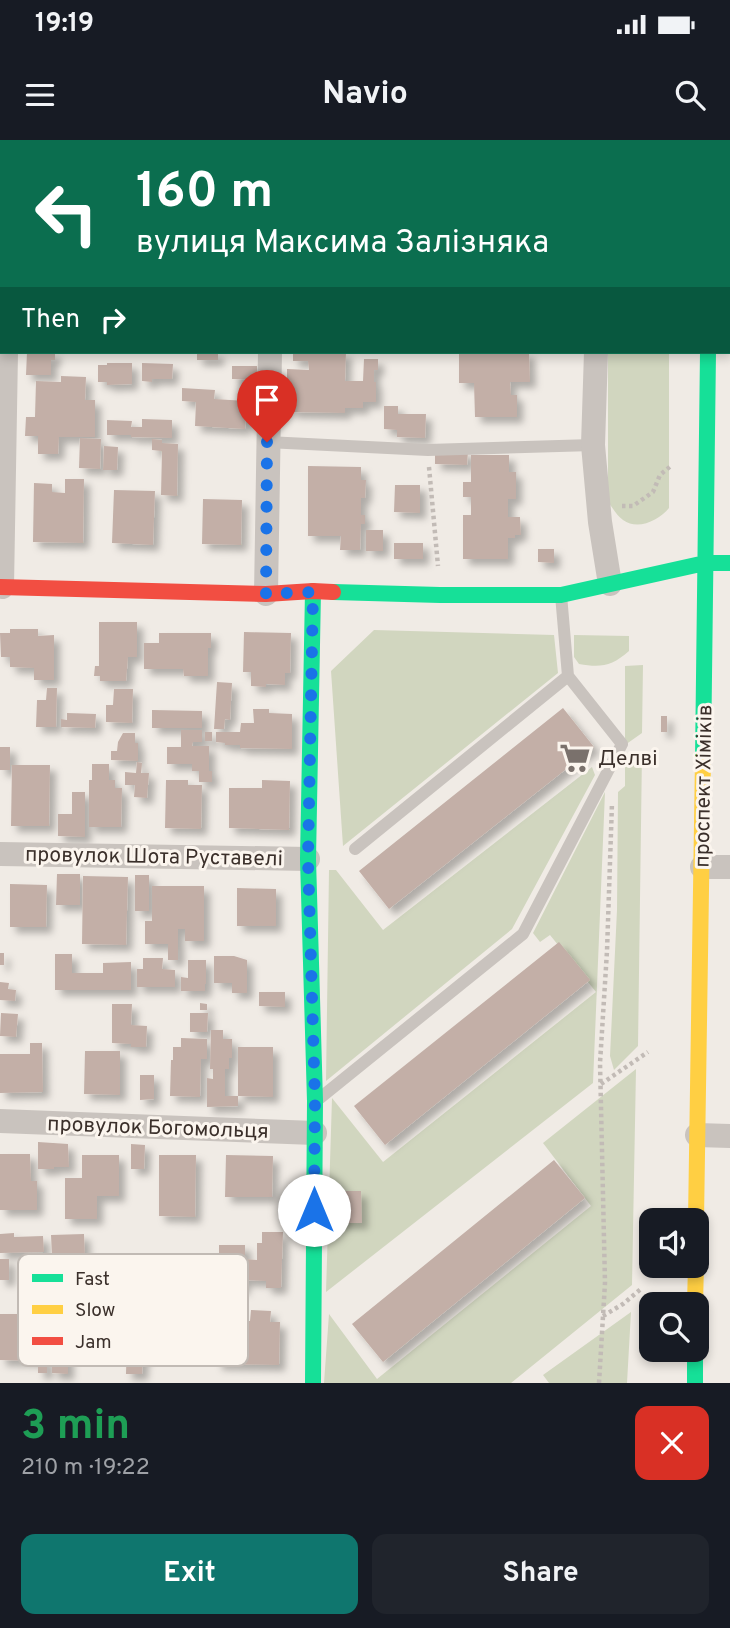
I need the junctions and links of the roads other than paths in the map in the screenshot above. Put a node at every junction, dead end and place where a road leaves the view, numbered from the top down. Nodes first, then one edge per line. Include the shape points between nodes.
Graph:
1 (6, 354) edge
2 (270, 354) edge
3 (596, 354) edge
4 (708, 354) edge
5 (267, 442) junction
6 (593, 445) junction
7 (705, 563) junction
8 (730, 563) edge
9 (610, 584) junction
10 (1, 587) edge
11 (313, 592) junction
12 (266, 594) junction
13 (561, 595) junction
14 (568, 676) junction
15 (355, 849) dead end
16 (0, 854) edge
17 (308, 859) junction
18 (702, 867) junction
19 (730, 867) edge
20 (315, 1101) junction
21 (0, 1121) edge
22 (315, 1133) junction
23 (697, 1135) junction
24 (730, 1136) edge
25 (696, 1208) edge
26 (695, 1362) edge
27 (313, 1383) edge
28 (695, 1383) edge

1 - 10 street
2 - 5 street
3 - 6 street
4 - 7 street, проспект Хіміків
5 - 6 lane via 428,450
5 - 12 street
6 - 9 street
7 - 8 street
7 - 9 street
7 - 18 street, проспект Хіміків
9 - 13 street
10 - 12 street
11 - 12 street
11 - 13 street
11 - 17 street
13 - 14 lane
14 - 15 lane
14 - 20 lane via 622,744 523,934
16 - 17 street, провулок Шота Руставелі
17 - 20 street
18 - 19 street
18 - 23 street, проспект Хіміків
20 - 22 street
21 - 22 street, провулок Богомольця
22 - 27 street
23 - 24 street
23 - 25 street, проспект Хіміків
26 - 28 street

